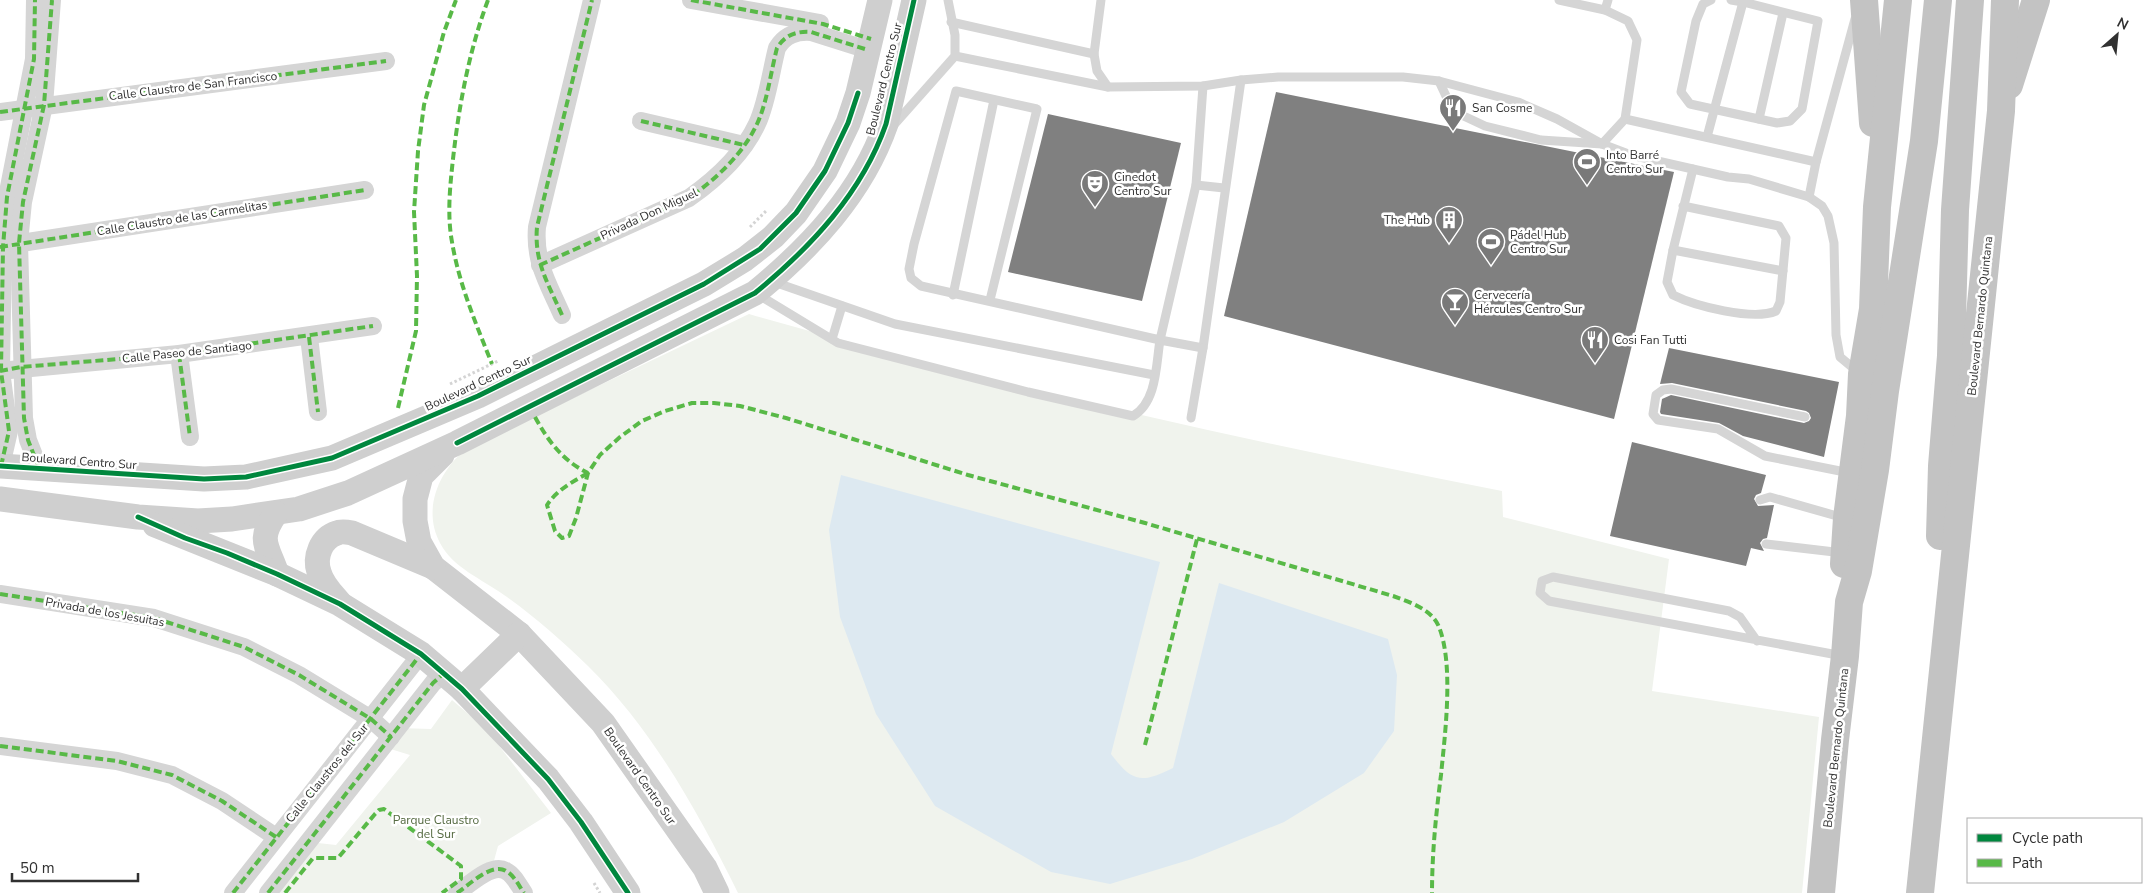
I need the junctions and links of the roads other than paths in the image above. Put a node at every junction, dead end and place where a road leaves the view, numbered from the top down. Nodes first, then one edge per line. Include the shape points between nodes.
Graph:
1 (35, 0) edge
2 (52, 0) edge
3 (592, 0) edge
4 (690, 0) edge
5 (880, 0) edge
6 (914, 0) edge
7 (948, 0) edge
8 (1101, 0) edge
9 (1559, 0) edge
10 (1608, 0) edge
11 (1711, 0) edge
12 (1731, 0) edge
13 (1862, 0) edge
14 (1898, 0) edge
15 (1938, 0) edge
16 (1970, 0) edge
17 (2005, 0) edge
18 (2036, 0) edge
19 (1743, 2) junction
20 (1605, 10) junction
21 (1783, 13) junction
22 (951, 22) junction
23 (870, 44) junction
24 (1094, 54) junction
25 (955, 56) junction
26 (386, 61) dead end
27 (1241, 80) junction
28 (1439, 81) junction
29 (1203, 86) junction
30 (1108, 87) junction
31 (994, 100) junction
32 (44, 106) junction
33 (24, 108) junction
34 (1714, 110) junction
35 (2001, 110) junction
36 (0, 112) edge
37 (1626, 119) junction
38 (1759, 119) junction
39 (641, 121) dead end
40 (1707, 137) junction
41 (880, 140) junction
42 (1602, 144) junction
43 (744, 145) junction
44 (1816, 162) junction
45 (1882, 163) junction
46 (1693, 169) junction
47 (1196, 185) junction
48 (1224, 188) junction
49 (365, 190) dead end
50 (1809, 198) junction
51 (1683, 206) junction
52 (7, 246) edge
53 (1673, 250) junction
54 (540, 265) junction
55 (1782, 271) junction
56 (763, 287) junction
57 (953, 295) junction
58 (990, 300) junction
59 (842, 306) junction
60 (562, 315) dead end
61 (373, 326) dead end
62 (309, 337) junction
63 (832, 339) junction
64 (1160, 340) junction
65 (1203, 348) junction
66 (179, 354) junction
67 (21, 368) junction
68 (0, 371) edge
69 (1862, 374) junction
70 (1154, 375) junction
71 (318, 412) dead end
72 (1805, 417) dead end
73 (1191, 418) dead end
74 (190, 437) dead end
75 (457, 442) junction
76 (0, 466) edge
77 (39, 468) junction
78 (1852, 474) junction
79 (0, 499) edge
80 (1760, 500) dead end
81 (276, 513) junction
82 (138, 517) junction
83 (1847, 518) junction
84 (1766, 544) dead end
85 (1844, 553) junction
86 (433, 567) junction
87 (277, 574) junction
88 (0, 594) edge
89 (1849, 602) junction
90 (340, 604) junction
91 (1947, 632) junction
92 (519, 634) junction
93 (1757, 642) junction
94 (421, 654) junction
95 (1845, 656) junction
96 (453, 681) junction
97 (371, 719) junction
98 (392, 737) junction
99 (0, 746) edge
100 (276, 837) junction
101 (705, 868) junction
102 (233, 893) edge
103 (268, 893) edge
104 (458, 893) edge
105 (524, 893) edge
106 (628, 893) edge
107 (708, 893) edge
108 (717, 893) edge
109 (1822, 893) edge
110 (1920, 893) edge

1 - 33 street via 34,59
2 - 32 street
3 - 54 street via 537,227 535,245
4 - 23 street via 823,24
5 - 23 street, Boulevard Centro Sur
6 - 41 street, Boulevard Centro Sur
7 - 22 lane
8 - 24 lane
9 - 20 lane
10 - 20 lane
11 - 34 lane via 1703,4 1696,21 1681,92 1690,104
12 - 19 lane
13 - 44 lane
13 - 45 highway via 1873,123
14 - 45 highway, Boulevard Bernardo Quintana
15 - 89 highway, Boulevard Bernardo Quintana via 1924,141 1875,470 1858,571
16 - 91 highway, Boulevard Bernardo Quintana via 1942,466 1938,577
17 - 35 highway, Boulevard Bernardo Quintana
18 - 35 highway
19 - 21 lane
19 - 34 lane
20 - 37 lane via 1628,21 1637,40
21 - 38 lane
21 - 38 lane via 1818,21 1802,109 1790,121 1777,123
22 - 24 lane
22 - 25 lane
23 - 43 street, Privada Don Miguel via 811,32 789,36 782,41 777,48 758,123
23 - 77 street, Boulevard Centro Sur via 848,123 825,171 796,213 745,259 704,284 478,396 332,458 246,477 204,479
24 - 30 lane via 1097,70
25 - 30 lane
25 - 41 lane
26 - 32 street, Calle Claustro de San Francisco
27 - 28 lane via 1403,77
27 - 29 lane
27 - 48 lane
28 - 42 lane via 1518,102 1557,118
28 - 42 lane via 1453,111 1485,126 1541,140
29 - 30 lane
29 - 47 lane
31 - 57 lane
31 - 57 lane via 956,91 909,269 911,278 921,286
31 - 58 lane via 1038,109
32 - 33 street, Calle Claustro de San Francisco
32 - 52 street via 23,202
33 - 36 street, Calle Claustro de San Francisco
33 - 52 street via 8,197
34 - 38 lane
34 - 40 lane
35 - 91 highway, Boulevard Bernardo Quintana
37 - 40 lane
37 - 42 lane
39 - 43 street
40 - 44 lane
41 - 56 street, Boulevard Centro Sur via 852,192 836,214 795,259
42 - 46 lane via 1630,155
43 - 54 street, Privada Don Miguel via 711,182 689,198
44 - 50 lane
45 - 69 highway, Boulevard Bernardo Quintana via 1873,309
46 - 50 lane via 1750,179
46 - 51 lane
47 - 48 lane
47 - 64 lane
48 - 65 lane
49 - 52 street, Calle Claustro de las Carmelitas
50 - 69 lane via 1822,206 1828,216 1834,243 1836,335 1840,357
51 - 53 lane
51 - 55 lane via 1779,226 1786,238
52 - 67 street
52 - 68 street
53 - 55 lane
53 - 55 lane via 1667,282 1673,295 1720,310 1767,315 1776,311 1780,302
54 - 60 street
56 - 59 lane
56 - 63 lane
56 - 75 street, Boulevard Centro Sur
57 - 58 lane
58 - 64 lane
59 - 63 lane
59 - 70 lane via 895,324
61 - 62 street, Calle Paseo de Santiago
62 - 66 street, Calle Paseo de Santiago
62 - 71 street
63 - 70 lane via 872,353 1133,416 1142,410 1150,396
64 - 65 lane
64 - 70 lane
65 - 73 lane
66 - 67 street, Calle Paseo de Santiago
66 - 74 street
67 - 68 street, Calle Paseo de Santiago
67 - 77 street via 26,431
68 - 76 street via 9,431
69 - 78 highway, Boulevard Bernardo Quintana
72 - 78 lane via 1671,388 1656,395 1653,408 1658,420 1718,429 1765,456
75 - 81 street, Boulevard Centro Sur via 348,493
75 - 86 street, Boulevard Centro Sur via 421,476 415,499 414,521 419,542
76 - 77 street, Boulevard Centro Sur
78 - 83 highway, Boulevard Bernardo Quintana
79 - 82 street, Boulevard Centro Sur
80 - 83 lane via 1770,497
81 - 82 street, Boulevard Centro Sur via 198,522
81 - 87 street via 266,528 264,539
82 - 87 street
83 - 85 highway, Boulevard Bernardo Quintana
84 - 85 lane
85 - 89 highway, Boulevard Bernardo Quintana via 1844,585
86 - 90 street via 352,532 339,532 322,545 317,566 324,584
86 - 92 street, Boulevard Centro Sur
87 - 90 street
88 - 97 street, Privada de los Jesuitas via 154,618 235,644 299,675
89 - 95 highway, Boulevard Bernardo Quintana
90 - 94 street
91 - 110 highway, Boulevard Bernardo Quintana
92 - 96 street
92 - 101 street, Boulevard Centro Sur via 603,723
93 - 93 lane via 1549,601 1540,593 1542,582 1552,577 1729,611 1740,617
93 - 95 lane
94 - 96 street
94 - 97 street, Calle Claustros del Sur
95 - 109 highway, Boulevard Bernardo Quintana
96 - 98 street via 434,683
96 - 106 street via 548,779
97 - 98 street, Privada de los Jesuitas
97 - 100 street, Calle Claustros del Sur
98 - 103 street
99 - 100 street via 117,761 172,775 222,800
100 - 102 street, Calle Claustros del Sur
101 - 107 street
101 - 108 street, Boulevard Centro Sur
104 - 105 street via 493,869 505,870

